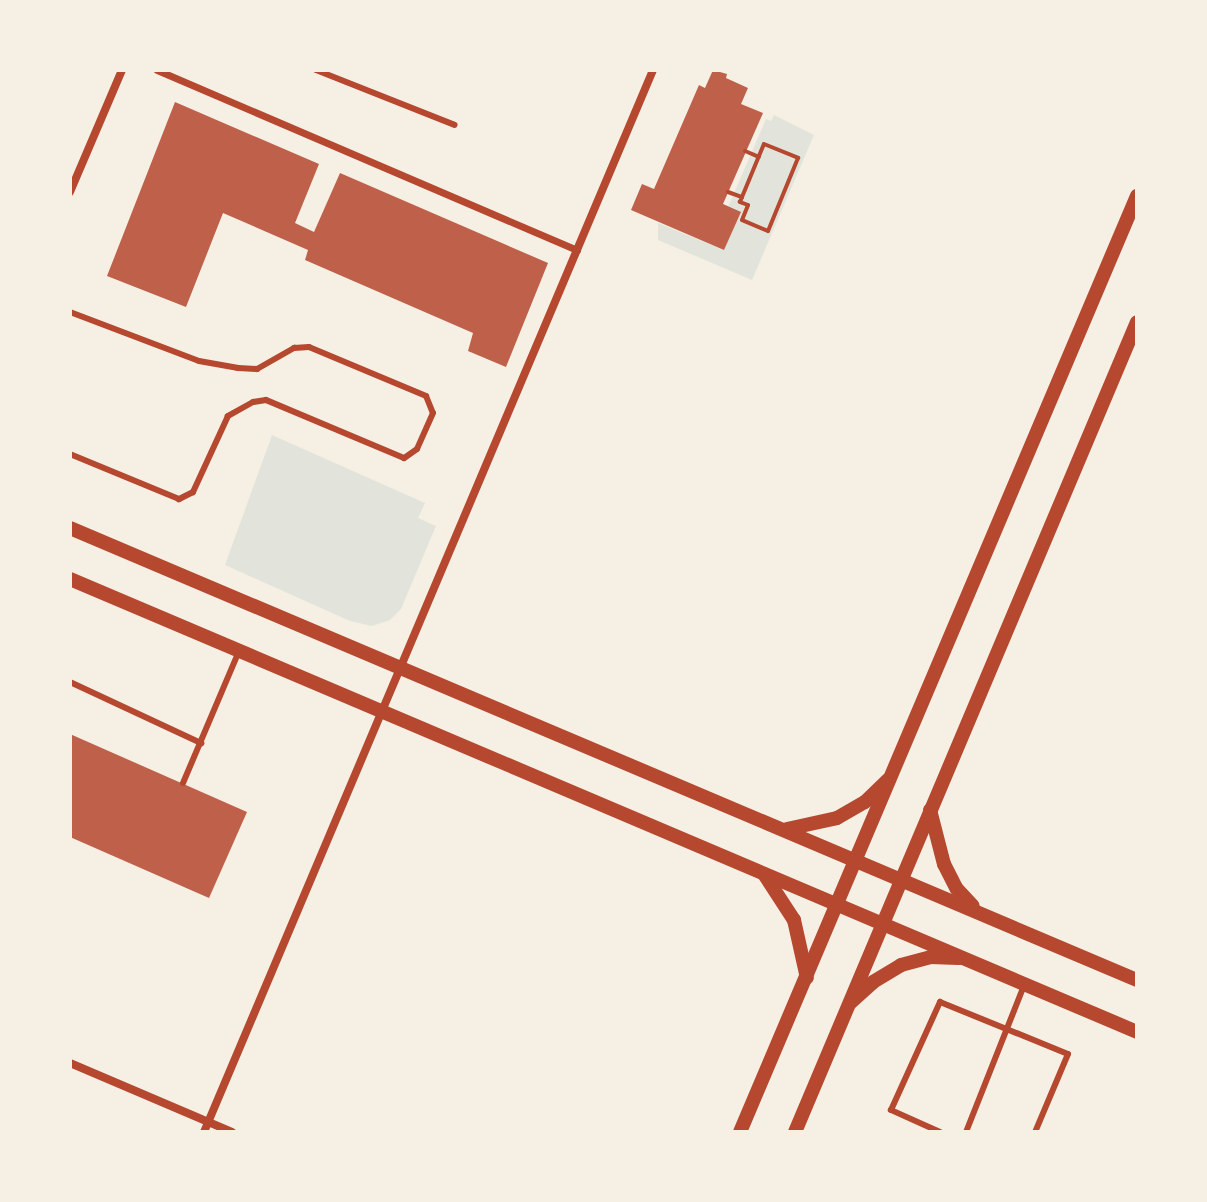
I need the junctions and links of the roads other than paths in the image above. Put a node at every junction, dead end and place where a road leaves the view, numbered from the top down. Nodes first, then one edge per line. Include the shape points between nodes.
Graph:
1 (122, 70) edge
2 (157, 70) edge
3 (316, 70) edge
4 (653, 70) edge
5 (455, 125) dead end
6 (70, 192) edge
7 (1137, 196) edge
8 (577, 250) junction
9 (70, 312) edge
10 (1137, 322) edge
11 (70, 454) edge
12 (70, 528) edge
13 (70, 579) edge
14 (239, 651) junction
15 (402, 668) junction
16 (70, 682) edge
17 (384, 711) junction
18 (201, 743) junction
19 (891, 777) junction
20 (183, 783) dead end
21 (930, 810) junction
22 (785, 830) junction
23 (856, 860) junction
24 (763, 874) junction
25 (901, 879) junction
26 (838, 904) junction
27 (979, 912) junction
28 (882, 922) junction
29 (969, 959) junction
30 (807, 978) junction
31 (1137, 980) edge
32 (1025, 983) junction
33 (846, 1006) junction
34 (1006, 1030) junction
35 (1137, 1032) edge
36 (70, 1063) edge
37 (208, 1122) junction
38 (801, 1130) edge
39 (204, 1132) edge
40 (232, 1132) edge
41 (740, 1132) edge
42 (940, 1132) edge
43 (966, 1132) edge
44 (1035, 1132) edge

1 - 6 street
2 - 8 street
3 - 5 lane
4 - 8 street
7 - 19 street
8 - 15 street
9 - 11 lane via 199,361 238,368 257,369 294,348 309,347 426,396 433,413 417,449 404,458 266,400 253,402 228,416 193,492 179,499
10 - 21 street
12 - 15 street
13 - 14 street
14 - 17 street
14 - 18 lane
15 - 17 street
15 - 22 street
16 - 18 lane
17 - 24 street
17 - 37 street
18 - 20 lane
19 - 22 street via 865,802 837,818
19 - 23 street
21 - 25 street
21 - 27 street via 944,864 957,889
22 - 23 street
23 - 25 street
23 - 26 street
24 - 26 street
24 - 30 street via 794,920
25 - 27 street
25 - 28 street
26 - 28 street
26 - 30 street
27 - 31 street
28 - 29 street
28 - 33 street
29 - 32 street
29 - 33 street via 930,957 901,965
30 - 41 street
32 - 34 lane
32 - 35 street
33 - 38 street
34 - 42 lane via 940,1002 891,1110
34 - 43 lane
34 - 44 lane via 1068,1054
36 - 37 street
37 - 39 street
37 - 40 street

